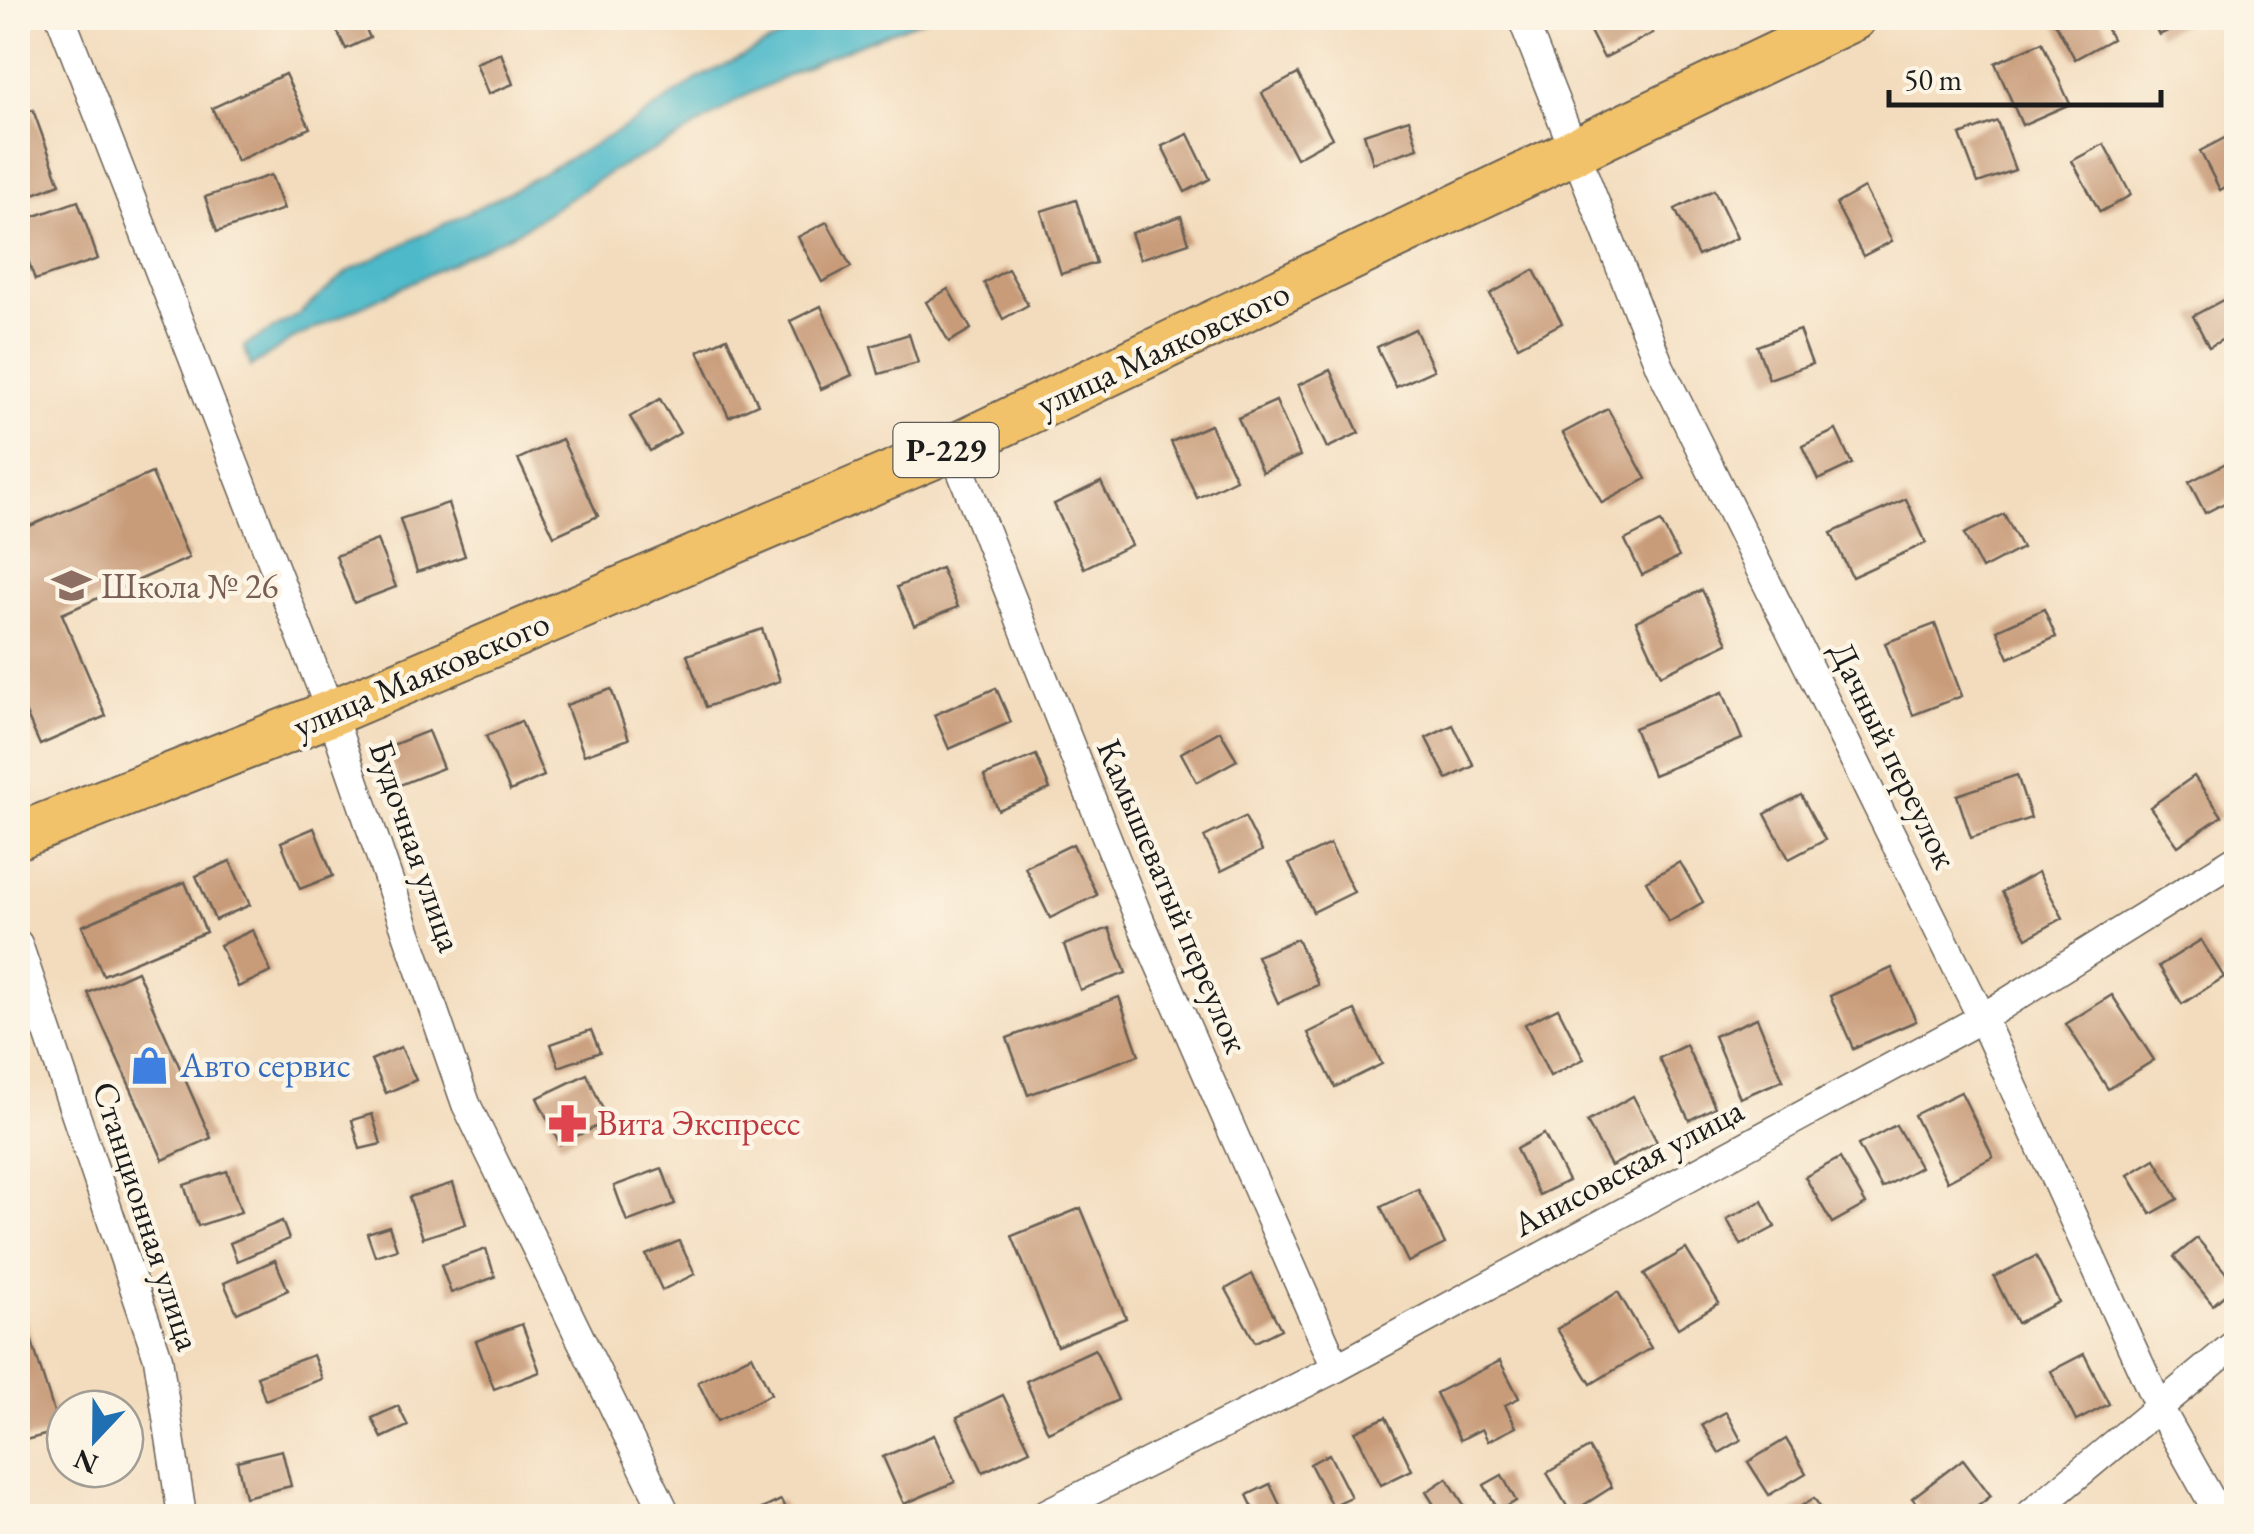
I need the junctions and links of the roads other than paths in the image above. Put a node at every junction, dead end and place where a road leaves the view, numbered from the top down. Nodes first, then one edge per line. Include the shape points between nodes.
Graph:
1 (62, 18) edge
2 (1522, 18) edge
3 (1853, 18) edge
4 (1575, 152) junction
5 (952, 448) junction
6 (331, 713) junction
7 (18, 836) edge
8 (2236, 858) edge
9 (18, 944) edge
10 (1982, 1018) junction
11 (2236, 1343) edge
12 (1336, 1368) junction
13 (2160, 1409) junction
14 (182, 1516) edge
15 (667, 1516) edge
16 (1041, 1516) edge
17 (2028, 1516) edge
18 (2220, 1516) edge

1 - 6 street, Будочная улица
2 - 4 street, Дачный переулок
3 - 4 main road, улица Маяковского / Р-229
4 - 5 main road, улица Маяковского / Р-229
4 - 10 street, Дачный переулок via 1660,367
5 - 6 main road, улица Маяковского / Р-229
5 - 12 street, Камышеватый переулок via 1138,916
6 - 7 main road, улица Маяковского / Р-229
6 - 15 street, Будочная улица via 466,1104
8 - 10 street, Анисовская улица
9 - 14 street, Станционная улица via 158,1358
10 - 12 street, Анисовская улица
10 - 13 street, Дачный переулок
11 - 13 street
12 - 16 street, Анисовская улица
13 - 17 street
13 - 18 street, Дачный переулок

